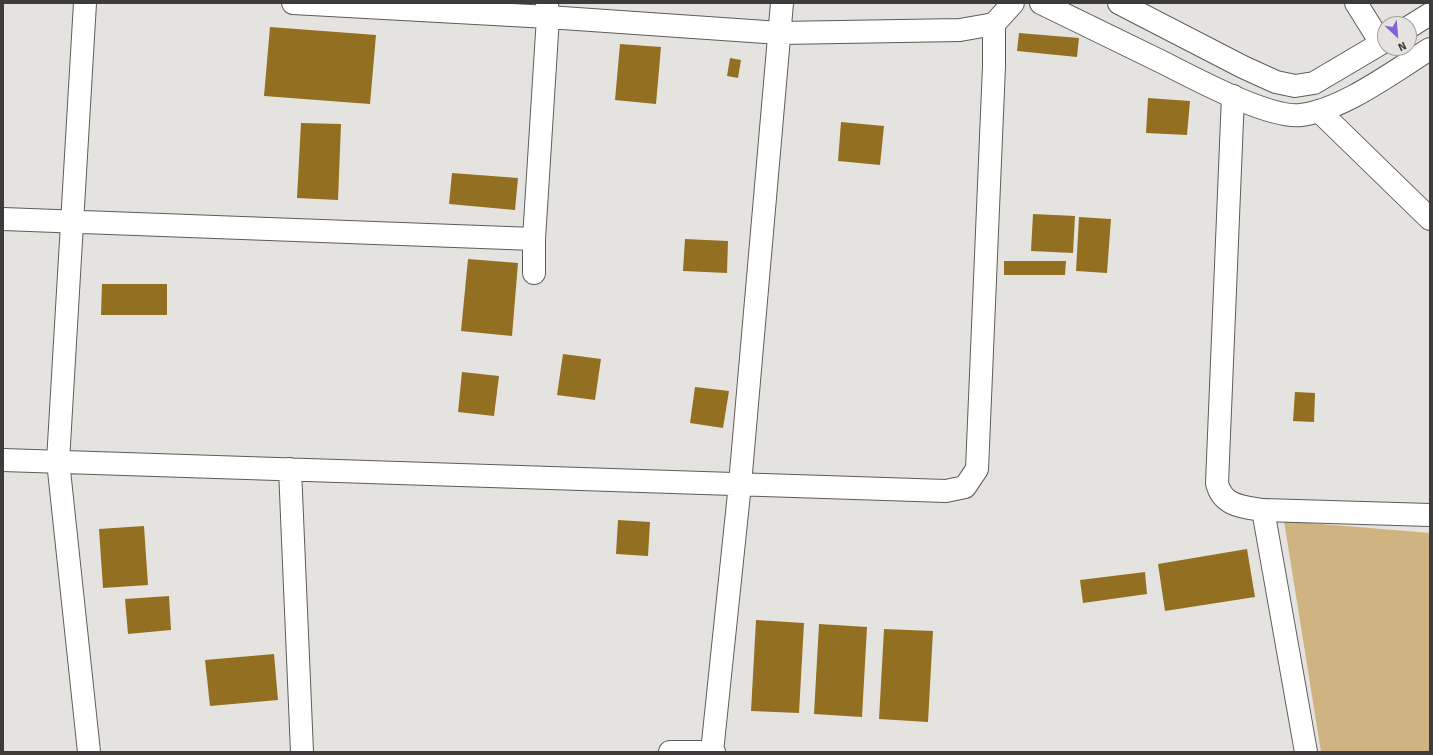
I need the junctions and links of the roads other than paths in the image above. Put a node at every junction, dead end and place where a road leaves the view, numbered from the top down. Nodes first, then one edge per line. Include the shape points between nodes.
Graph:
1 (85, 3) edge
2 (293, 3) edge
3 (782, 3) edge
4 (1013, 3) edge
5 (1041, 3) edge
6 (1119, 3) edge
7 (1356, 3) edge
8 (316, 4) edge
9 (547, 10) edge
10 (1430, 14) edge
11 (1417, 22) edge
12 (994, 24) junction
13 (1377, 33) edge
14 (780, 34) junction
15 (1377, 46) edge
16 (1430, 49) edge
17 (1233, 96) junction
18 (1319, 111) junction
19 (3, 219) edge
20 (1430, 219) edge
21 (72, 221) junction
22 (534, 239) junction
23 (534, 273) dead end
24 (3, 460) edge
25 (58, 461) junction
26 (290, 469) junction
27 (740, 484) junction
28 (1263, 510) junction
29 (1430, 515) edge
30 (90, 752) edge
31 (302, 752) edge
32 (670, 752) edge
33 (713, 752) edge
34 (1306, 752) edge

1 - 21 street
2 - 8 street
3 - 14 street
4 - 12 street
5 - 17 street
6 - 15 street via 1243,67 1276,82 1295,86 1314,83
7 - 13 street
8 - 9 street
9 - 14 street
9 - 22 street
10 - 11 street
12 - 14 street via 960,30
12 - 27 street via 977,469 965,487 946,491
14 - 27 street
16 - 18 street via 1348,99
17 - 18 street via 1272,111 1300,115
17 - 28 street via 1217,483 1218,491 1230,503
18 - 20 street
19 - 21 street
21 - 22 street
21 - 25 street
22 - 23 street
24 - 25 street
25 - 26 street
25 - 30 street
26 - 27 street
26 - 31 street
27 - 33 street
28 - 29 street
28 - 34 street
32 - 33 street

